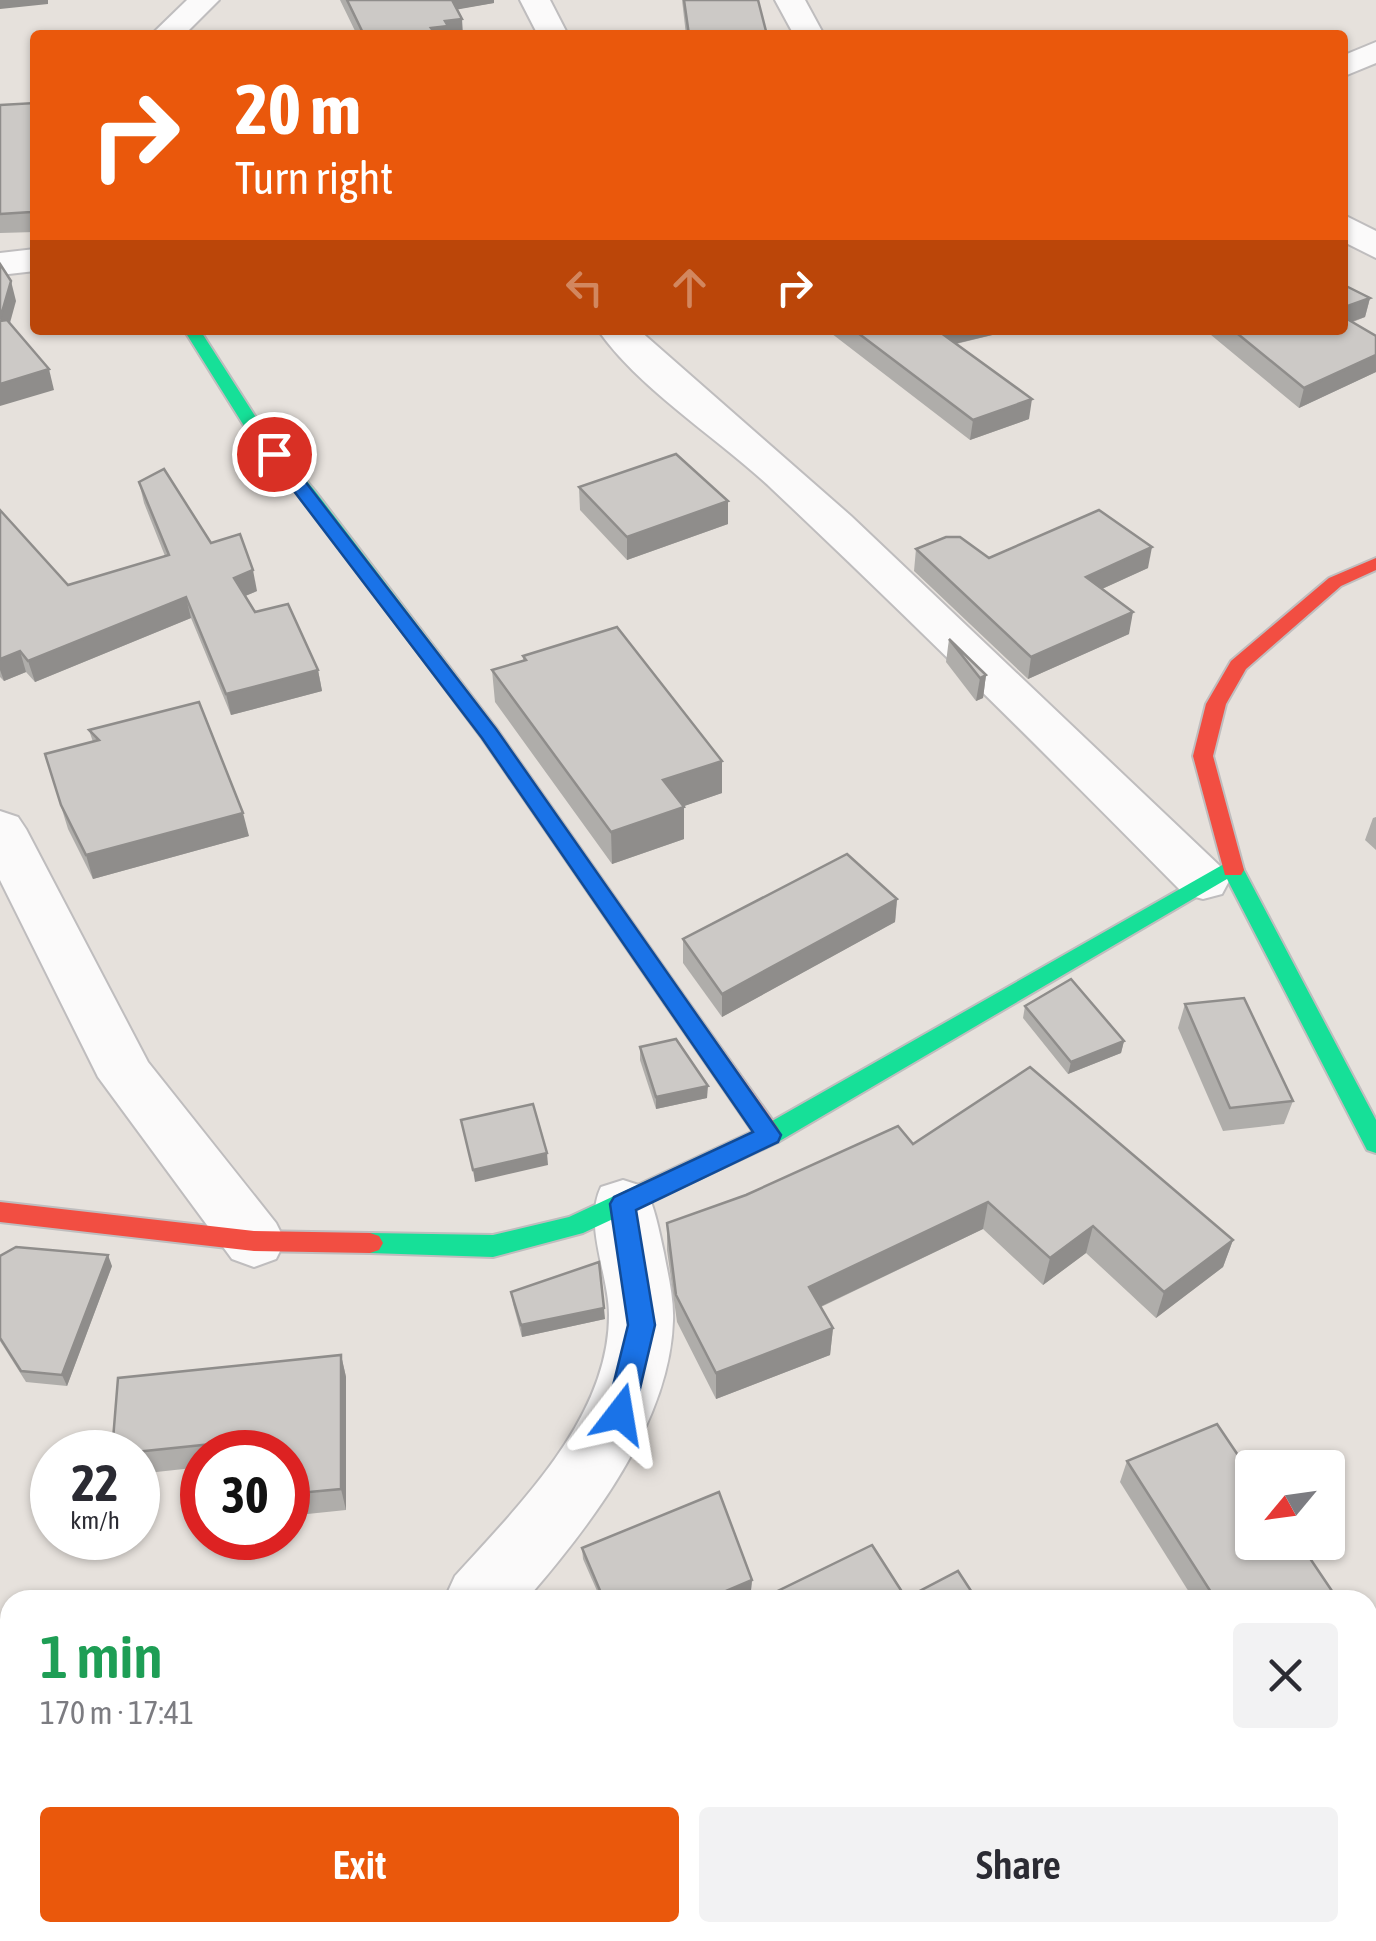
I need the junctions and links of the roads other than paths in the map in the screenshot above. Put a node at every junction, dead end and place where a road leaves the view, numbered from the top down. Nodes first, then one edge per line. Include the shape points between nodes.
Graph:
1 (204, 0) edge
2 (535, 0) edge
3 (790, 0) edge
4 (171, 30) edge
5 (550, 30) edge
6 (806, 30) edge
7 (1376, 51) edge
8 (1348, 65) edge
9 (1348, 228) edge
10 (1376, 247) edge
11 (30, 261) edge
12 (0, 264) edge
13 (195, 335) edge
14 (621, 335) edge
15 (1376, 562) edge
16 (0, 829) edge
17 (1217, 874) junction
18 (769, 1135) junction
19 (1376, 1143) edge
20 (622, 1204) junction
21 (0, 1212) edge
22 (254, 1240) junction
23 (489, 1590) edge

1 - 4 street
2 - 5 street
3 - 6 street
7 - 8 street
9 - 10 street
11 - 12 street
13 - 18 street via 257,433 489,733
14 - 17 street
15 - 17 street via 1336,582 1238,665 1216,704 1203,756
16 - 22 street via 127,1076
17 - 18 street
17 - 19 street
18 - 20 street
20 - 22 street via 574,1226 493,1246
20 - 23 street via 642,1325 620,1414 554,1512
21 - 22 street

